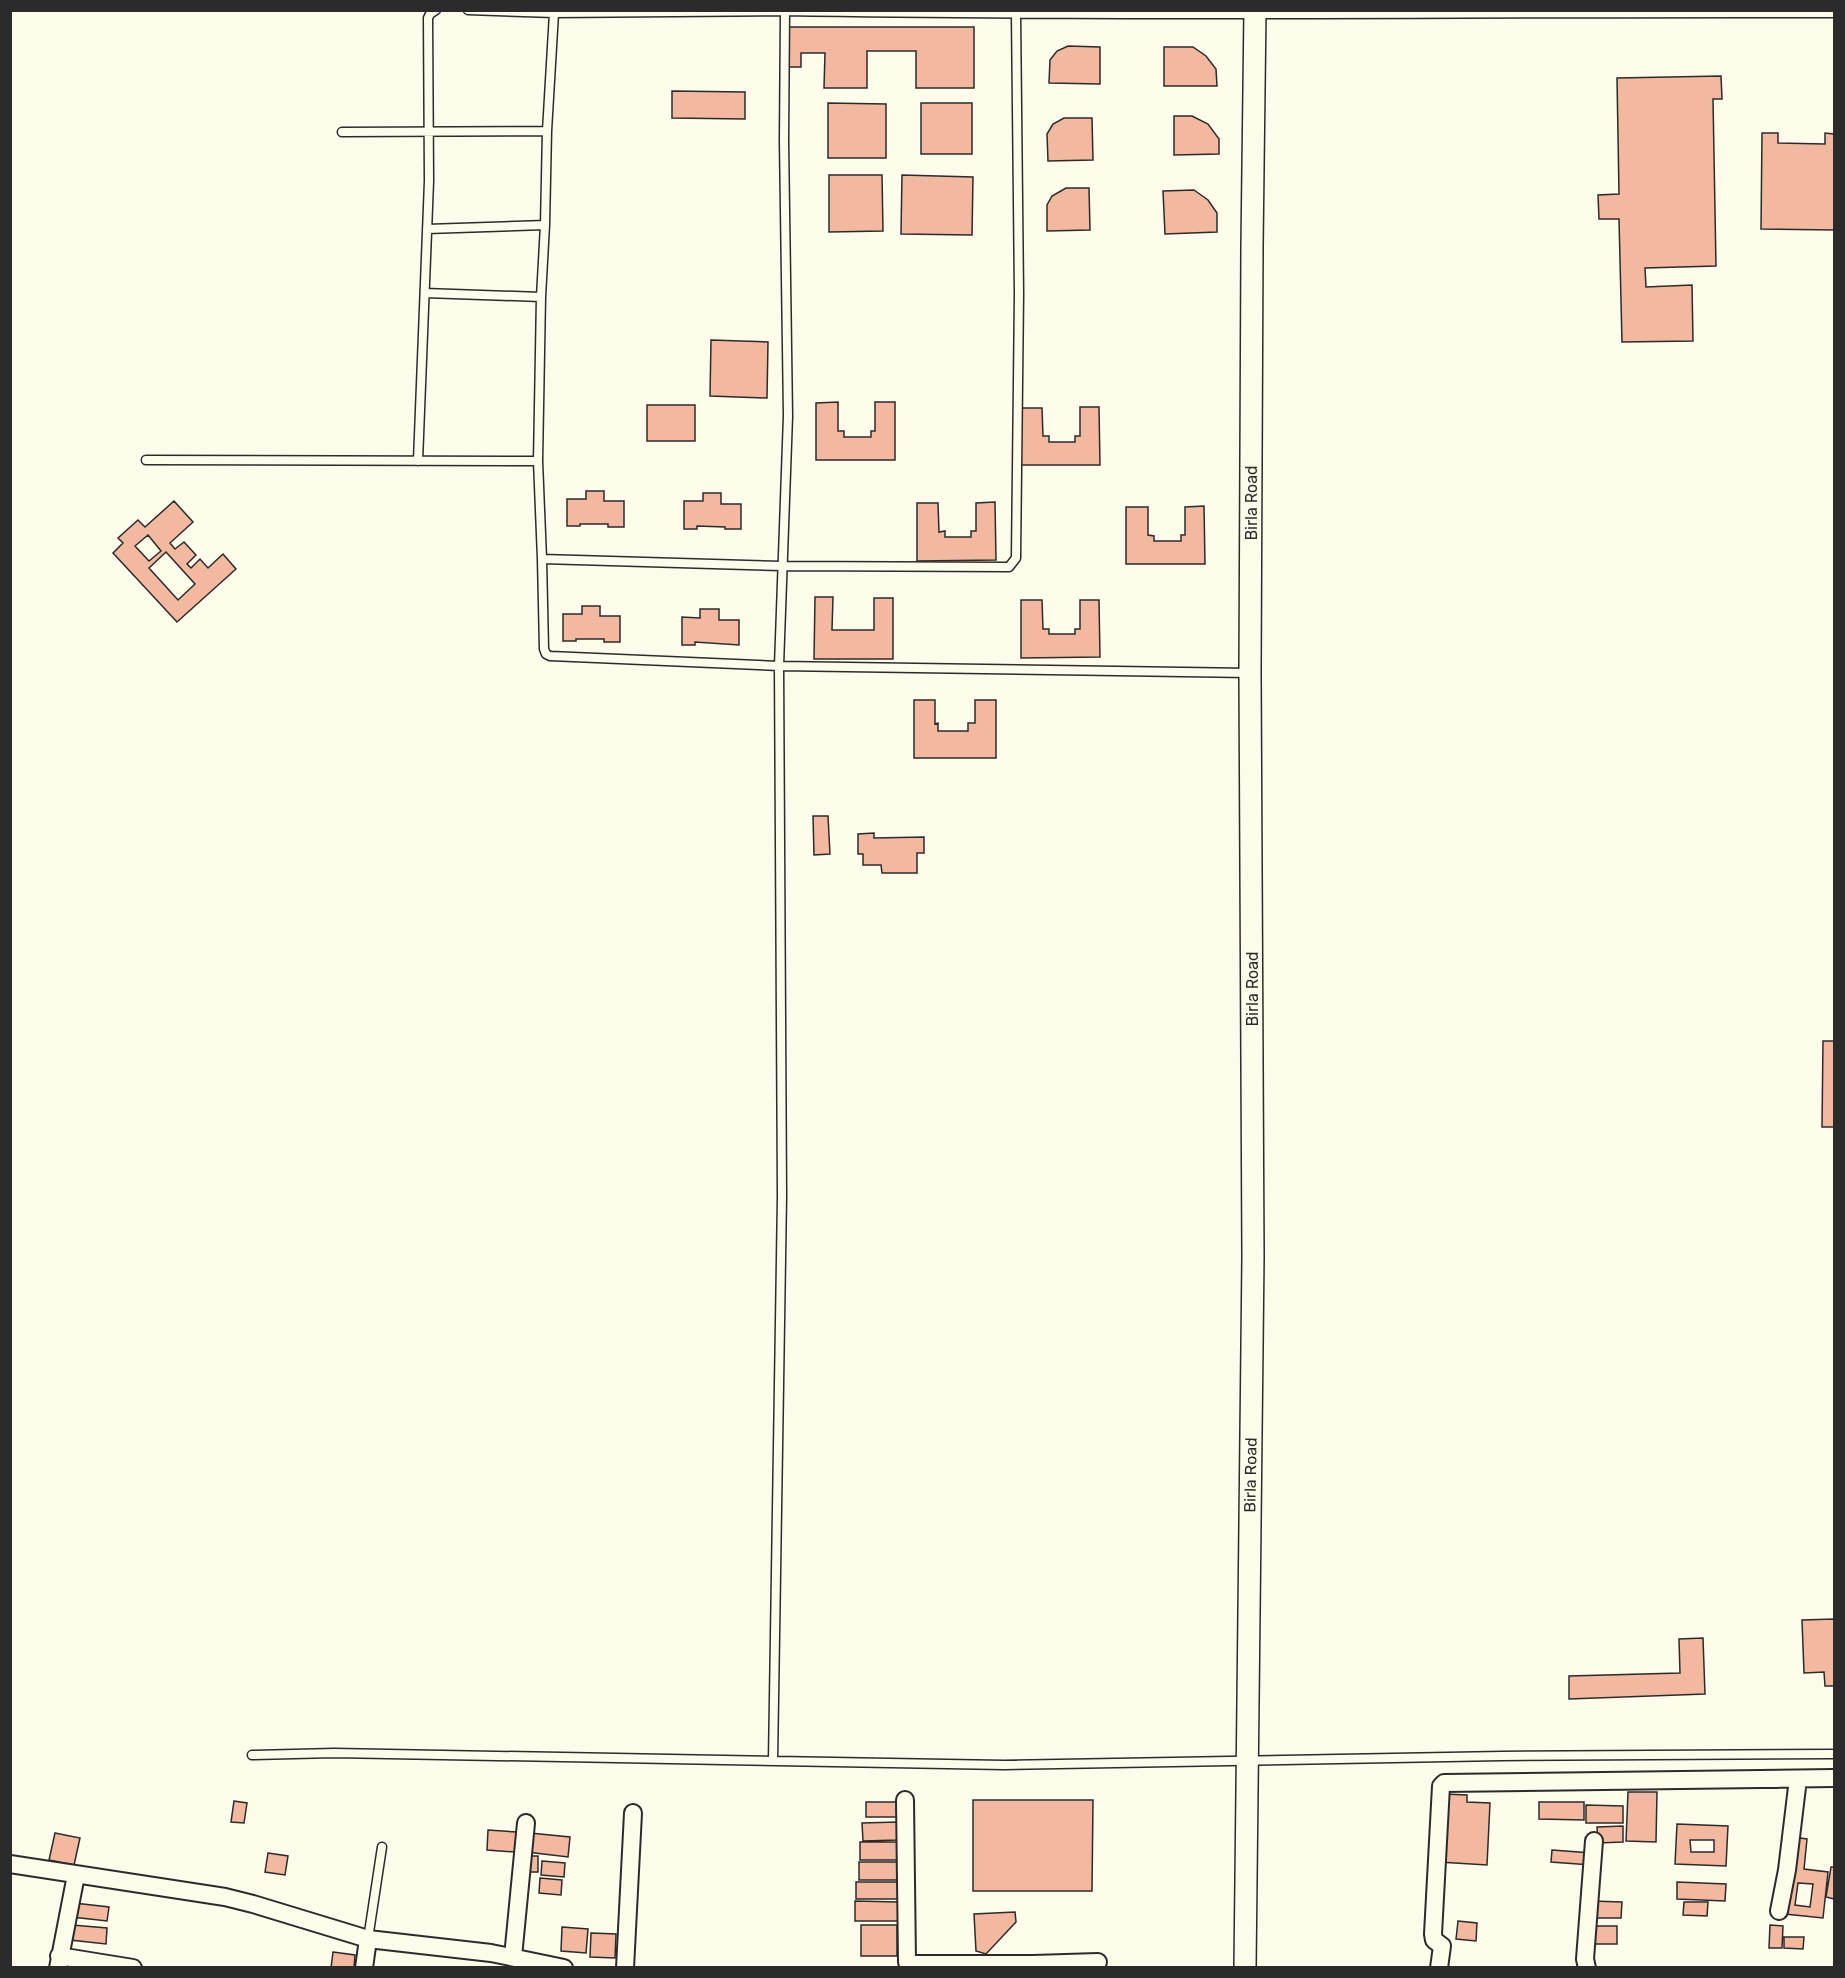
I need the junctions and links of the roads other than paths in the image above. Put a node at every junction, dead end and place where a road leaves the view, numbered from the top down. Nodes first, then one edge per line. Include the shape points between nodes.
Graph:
1 (436, 10) edge
2 (468, 10) edge
3 (785, 11) edge
4 (554, 12) edge
5 (1255, 12) edge
6 (1834, 13) edge
7 (1016, 14) junction
8 (429, 131) junction
9 (547, 131) junction
10 (342, 132) dead end
11 (545, 225) junction
12 (427, 229) junction
13 (425, 293) junction
14 (541, 297) junction
15 (146, 460) dead end
16 (418, 461) junction
17 (538, 461) junction
18 (543, 559) junction
19 (782, 566) junction
20 (779, 666) junction
21 (1250, 673) junction
22 (1834, 1754) edge
23 (252, 1755) dead end
24 (773, 1761) junction
25 (1249, 1762) junction
26 (1834, 1778) edge
27 (1798, 1779) junction
28 (904, 1800) dead end
29 (633, 1813) dead end
30 (526, 1823) dead end
31 (1594, 1841) dead end
32 (382, 1847) dead end
33 (10, 1864) edge
34 (76, 1875) junction
35 (1779, 1911) dead end
36 (368, 1939) junction
37 (513, 1957) junction
38 (58, 1962) edge
39 (1098, 1962) dead end
40 (907, 1965) edge
41 (1033, 1966) edge
42 (133, 1968) edge
43 (364, 1968) edge
44 (564, 1968) edge
45 (624, 1968) edge
46 (1245, 1968) edge
47 (1439, 1968) edge
48 (1587, 1968) edge

1 - 8 lane via 428,18
2 - 4 lane
3 - 4 lane
3 - 7 lane
3 - 19 lane via 788,416
4 - 9 lane
5 - 6 lane
5 - 7 lane
5 - 21 street, Birla Road
7 - 19 lane via 1016,558 1009,567
8 - 9 lane
8 - 10 lane
8 - 12 lane
9 - 11 lane
11 - 12 lane
11 - 14 lane
12 - 13 lane
13 - 14 lane
13 - 16 lane
14 - 17 lane
15 - 16 lane
16 - 17 lane
17 - 18 lane
18 - 19 lane
18 - 20 lane via 544,649 548,655
19 - 20 lane
20 - 21 lane
20 - 24 lane via 782,1208
21 - 25 street, Birla Road
22 - 25 lane
23 - 24 lane
24 - 25 lane via 1004,1765
25 - 46 street, Birla Road
26 - 27 street
27 - 35 street
27 - 47 street via 1444,1783 1433,1934 1442,1946
28 - 40 street
29 - 45 street
30 - 37 street
31 - 48 street
32 - 36 lane
33 - 34 street
34 - 36 street via 241,1901
34 - 38 street
36 - 37 street
36 - 43 street
37 - 44 street
38 - 42 street
39 - 41 street
40 - 41 street

